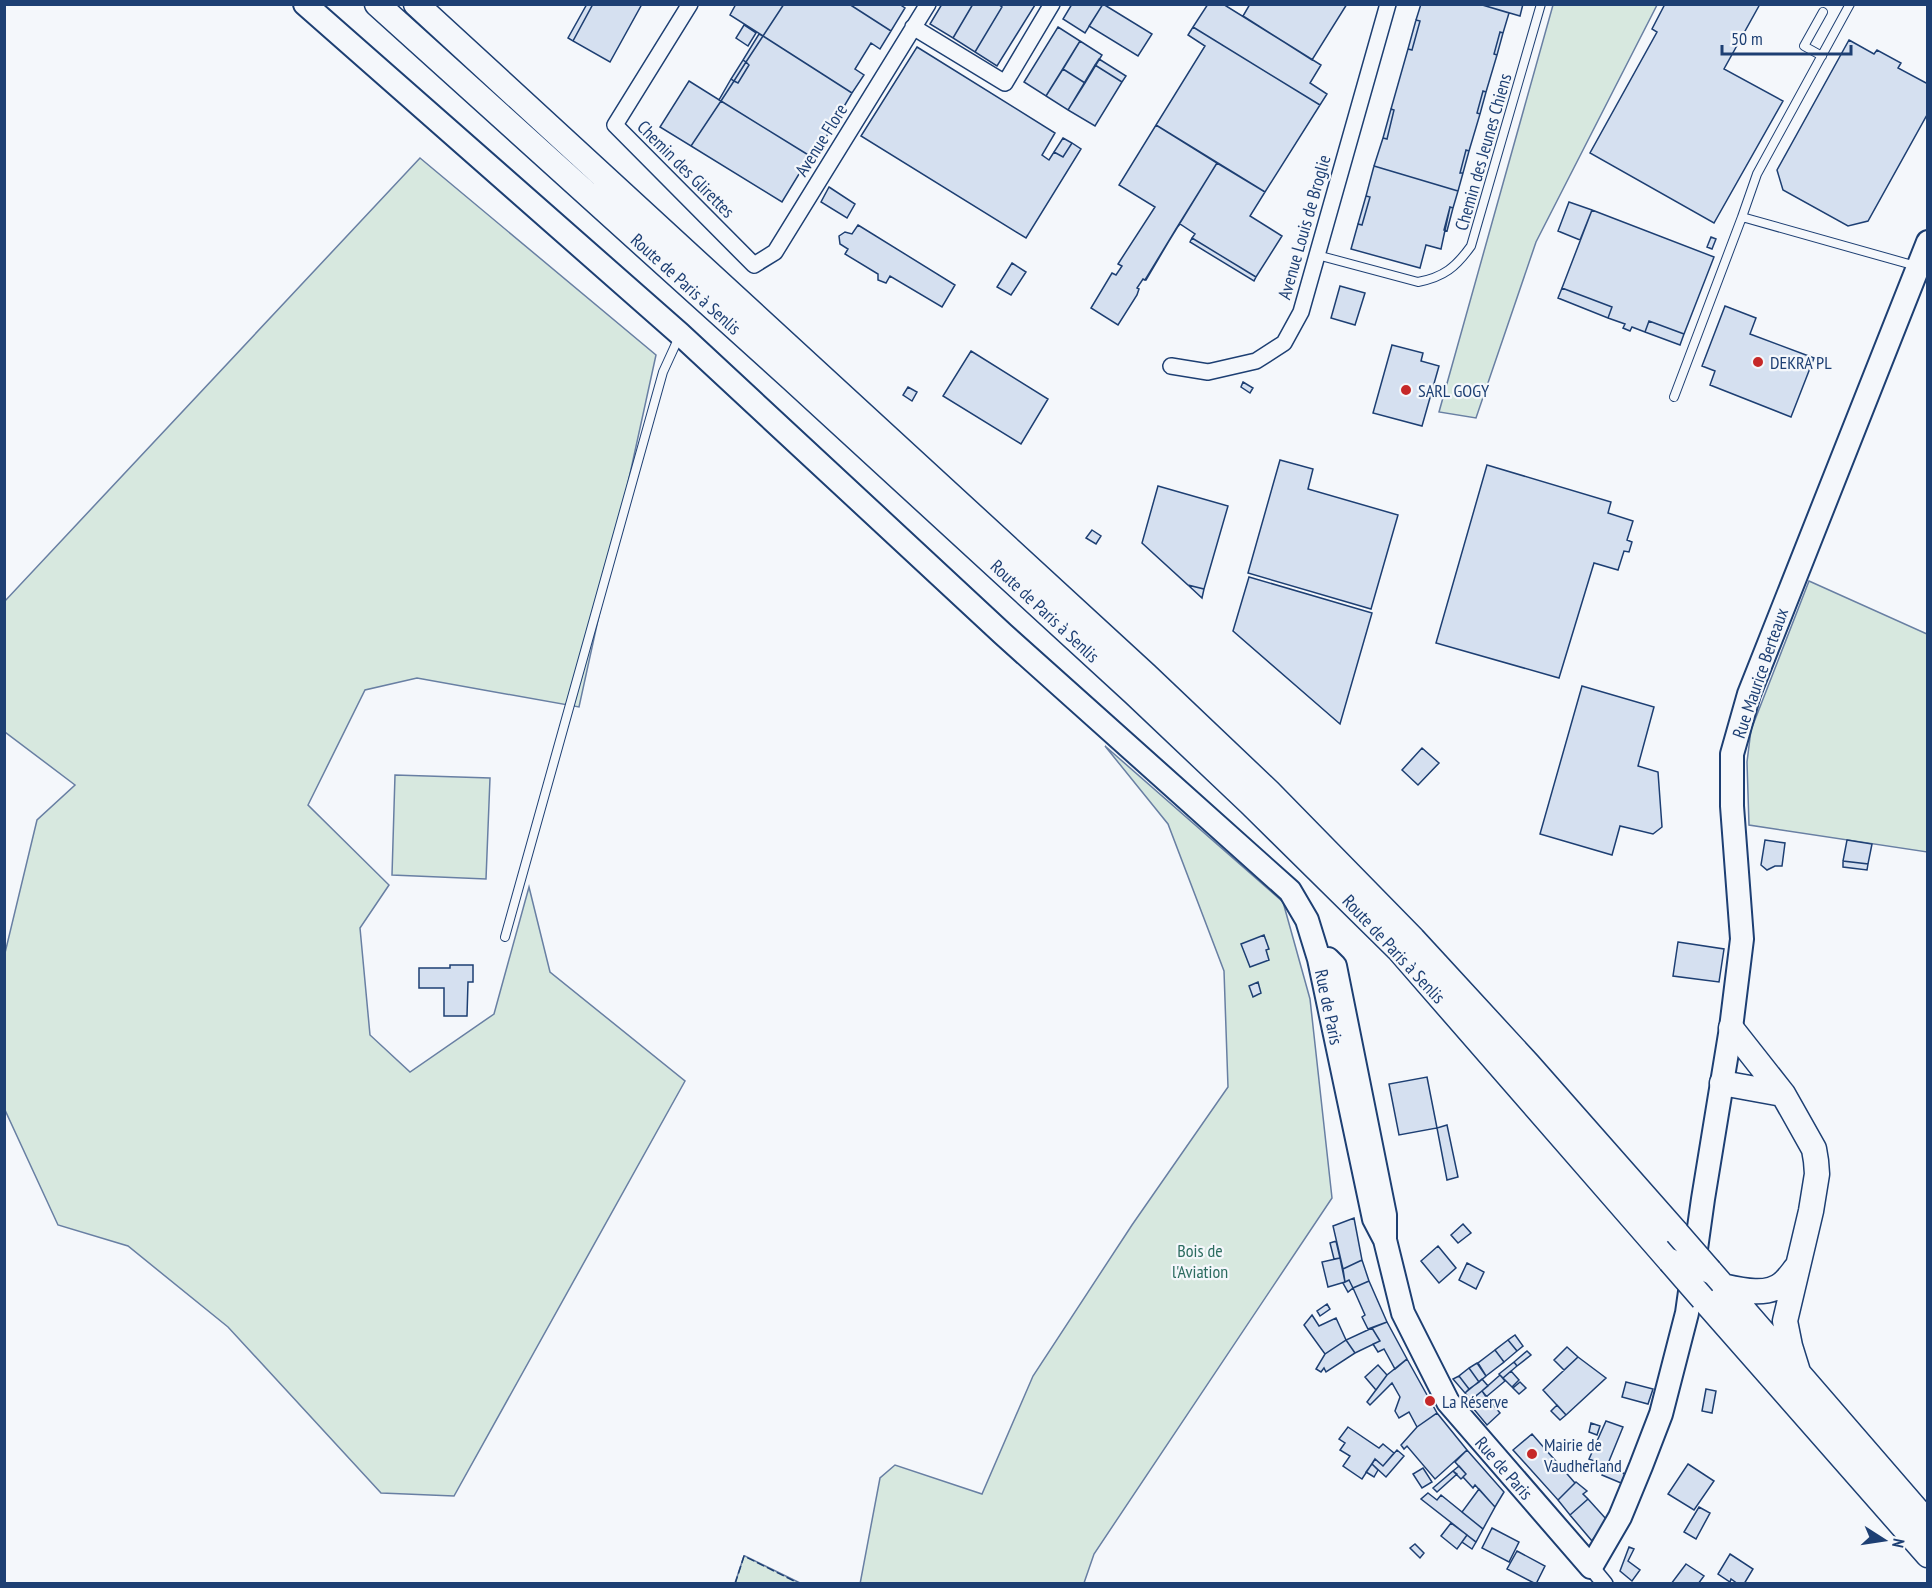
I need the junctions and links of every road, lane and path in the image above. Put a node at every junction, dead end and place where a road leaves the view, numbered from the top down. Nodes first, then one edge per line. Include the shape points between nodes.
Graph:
1 (305, 4) edge
2 (377, 4) edge
3 (416, 4) edge
4 (690, 4) edge
5 (927, 4) edge
6 (1052, 4) edge
7 (1388, 4) edge
8 (1541, 4) edge
9 (1850, 4) edge
10 (1823, 12) dead end
11 (913, 27) junction
12 (1822, 56) junction
13 (1742, 217) junction
14 (1928, 242) edge
15 (1317, 255) junction
16 (754, 265) joint
17 (1917, 266) junction
18 (680, 334) junction
19 (1172, 366) dead end
20 (1674, 397) dead end
21 (505, 937) dead end
22 (1731, 1028) junction
23 (1722, 1083) junction
24 (1783, 1094) junction
25 (1796, 1268) junction
26 (1705, 1293) junction
27 (1799, 1375) junction
28 (1928, 1523) edge
29 (1928, 1555) edge
30 (1598, 1575) edge

1 - 18 street
2 - 26 main road, Route de Paris à Senlis, bridge via 882,461 1250,803 1399,950 1670,1262
3 - 26 main road, Route de Paris à Senlis, bridge via 1268,791 1466,997 1677,1233
4 - 16 street, Chemin des Glirettes via 615,125
5 - 11 street, Avenue Flore
6 - 11 street via 1005,83
7 - 15 street, Avenue Louis de Broglie
8 - 15 lane, Chemin des Jeunes Chiens via 1471,246 1458,265 1433,279 1418,282
9 - 12 lane
10 - 12 lane via 1804,46
11 - 16 street, Avenue Flore via 775,252
12 - 13 lane via 1757,174
13 - 17 lane
13 - 20 lane
14 - 17 street, Rue Maurice Berteaux
15 - 19 street, Avenue Louis de Broglie via 1301,312 1284,344 1256,361 1208,372
17 - 22 street, Rue Maurice Berteaux via 1749,694 1732,754 1742,939
18 - 21 lane via 663,372
18 - 30 street, Rue de Paris via 1003,634 1290,891 1307,920 1319,959 1328,959 1335,966 1385,1215 1385,1240 1403,1313 1448,1402
22 - 23 street, Rue Maurice Berteaux
22 - 24 main road
23 - 24 main road
23 - 26 street, Rue Maurice Berteaux via 1703,1199
24 - 25 main road via 1814,1149 1817,1174
25 - 26 main road via 1782,1285 1769,1290
25 - 27 main road via 1785,1321
26 - 27 main road
26 - 29 main road
26 - 30 street, Rue Maurice Berteaux
27 - 28 main road

